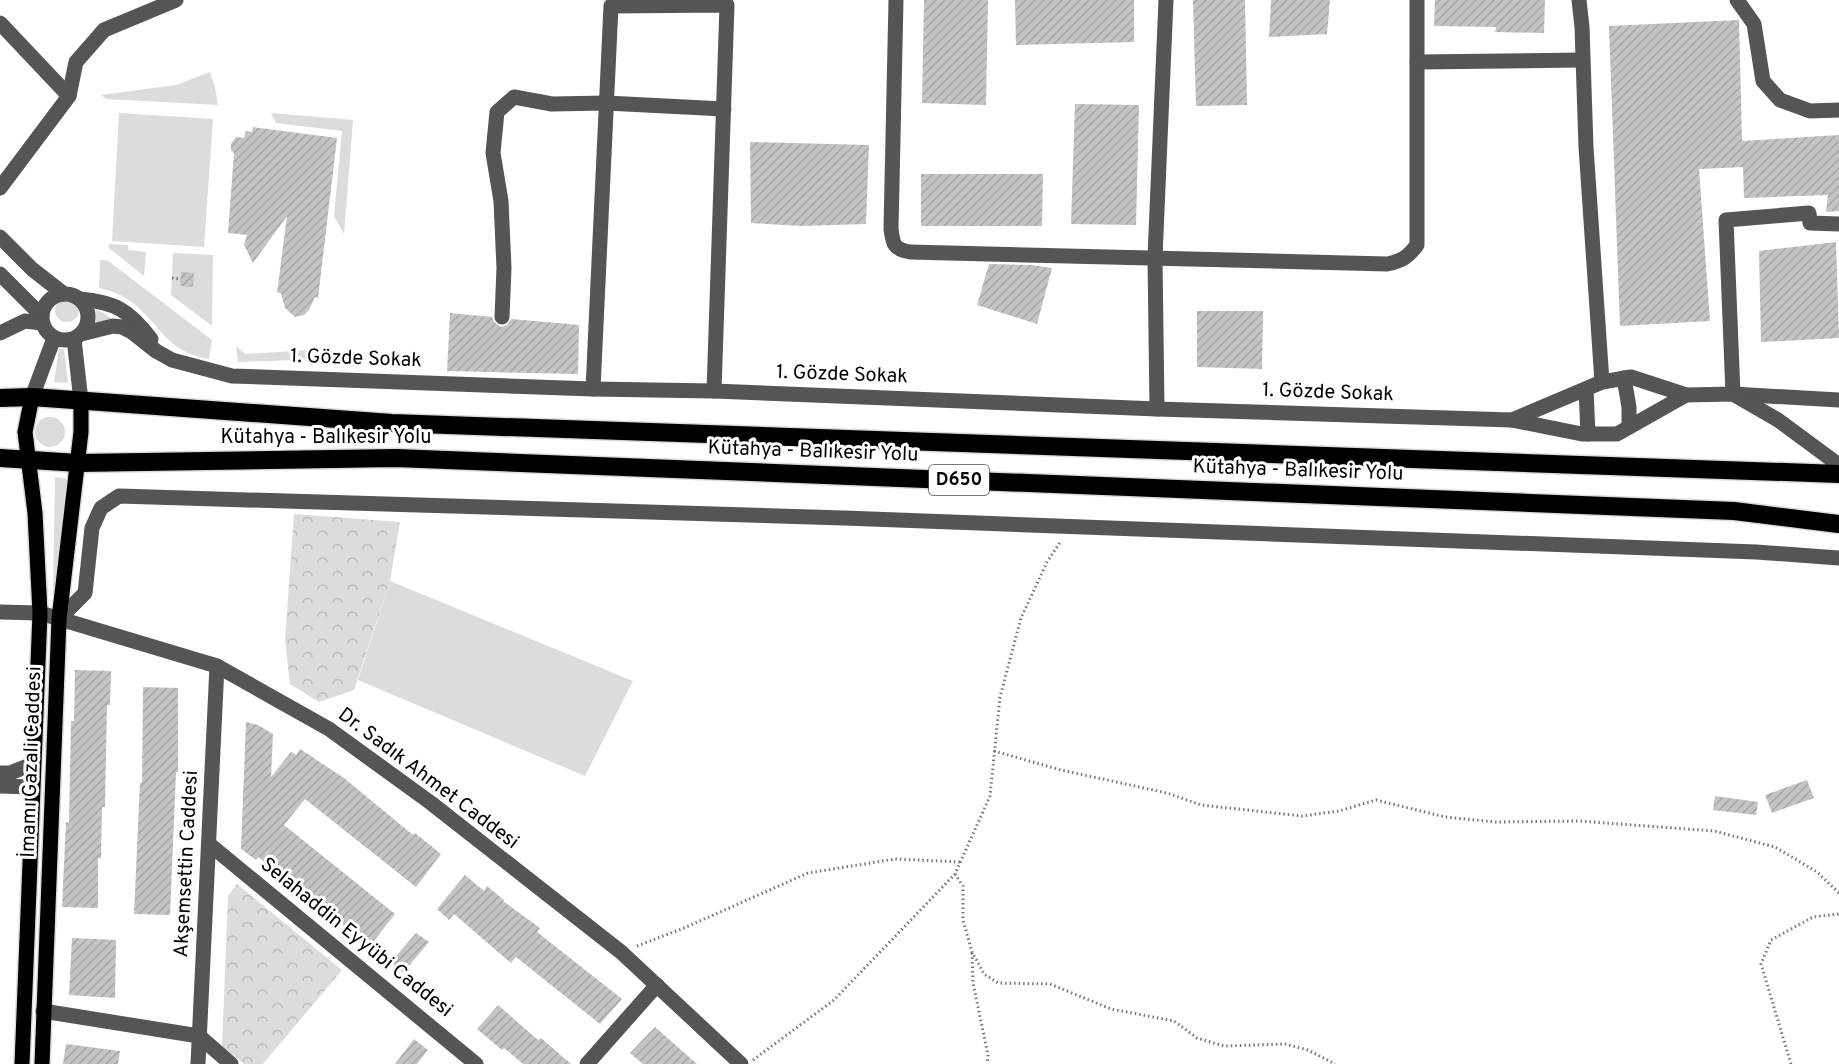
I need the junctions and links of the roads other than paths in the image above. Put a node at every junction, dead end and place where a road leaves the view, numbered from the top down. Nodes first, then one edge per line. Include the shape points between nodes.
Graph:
1 (176, 0) edge
2 (896, 0) edge
3 (1166, 0) edge
4 (1417, 0) edge
5 (1579, 0) edge
6 (1737, 0) edge
7 (0, 23) edge
8 (1582, 60) junction
9 (1417, 62) junction
10 (69, 96) junction
11 (606, 104) junction
12 (724, 108) junction
13 (1839, 110) edge
14 (0, 188) edge
15 (1839, 224) edge
16 (0, 237) edge
17 (1155, 257) junction
18 (0, 274) edge
19 (71, 297) junction
20 (502, 317) dead end
21 (42, 320) junction
22 (0, 333) edge
23 (78, 336) junction
24 (54, 338) junction
25 (172, 360) junction
26 (1624, 378) junction
27 (1602, 382) junction
28 (593, 389) junction
29 (1586, 389) junction
30 (714, 391) junction
31 (1686, 394) junction
32 (1733, 394) junction
33 (32, 397) junction
34 (0, 398) edge
35 (1839, 400) edge
36 (81, 401) junction
37 (1157, 409) junction
38 (1512, 420) junction
39 (1629, 428) junction
40 (1588, 434) junction
41 (0, 458) edge
42 (28, 460) junction
43 (78, 464) junction
44 (1839, 465) edge
45 (1839, 474) edge
46 (1839, 524) edge
47 (1839, 558) edge
48 (0, 612) edge
49 (40, 613) junction
50 (59, 619) junction
51 (217, 666) junction
52 (33, 764) junction
53 (0, 773) edge
54 (0, 786) edge
55 (32, 787) junction
56 (208, 844) junction
57 (657, 985) junction
58 (43, 1011) junction
59 (200, 1036) junction
60 (22, 1064) edge
61 (42, 1064) edge
62 (198, 1064) edge
63 (231, 1064) edge
64 (476, 1064) edge
65 (587, 1064) edge
66 (741, 1064) edge

1 - 10 street via 104,30 76,62
2 - 17 street via 891,229 897,250
3 - 17 street
4 - 9 street
5 - 8 street
6 - 13 street via 1754,24 1763,81 1780,100 1810,111
7 - 10 street
8 - 9 street
8 - 27 street
9 - 17 street via 1417,245 1409,256 1387,264
10 - 14 street
11 - 12 street
11 - 12 street via 611,6 727,5
11 - 20 street via 552,104 514,98 497,112 493,153 501,201
11 - 28 street
12 - 30 street
15 - 32 street via 1810,223 1809,213 1726,220
16 - 19 street via 32,268
17 - 37 street
18 - 21 street
19 - 21 street via 51,299 43,310
19 - 23 street via 87,312 86,327
19 - 25 street via 120,307
21 - 22 street via 25,321
21 - 24 street
23 - 24 street
23 - 25 street via 122,327
23 - 36 street
24 - 33 street
25 - 28 street, 1. Gözde Sokak via 232,376
26 - 27 street
26 - 31 street
26 - 39 street
27 - 29 street
28 - 30 street, 1. Gözde Sokak
29 - 38 street
29 - 40 street
30 - 37 street, 1. Gözde Sokak
31 - 32 street
31 - 39 street, 1. Gözde Sokak
32 - 35 street
32 - 44 street via 1778,420
33 - 34 highway, Kütahya - Balıkesir Yolu
33 - 36 highway, Kütahya - Balıkesir Yolu
33 - 42 main road, İmamı Gazali Caddesi via 26,432
36 - 43 main road, İmamı Gazali Caddesi
36 - 45 highway, Kütahya - Balıkesir Yolu / D650 via 392,423
37 - 38 street, 1. Gözde Sokak
38 - 40 street, 1. Gözde Sokak
39 - 40 street, 1. Gözde Sokak via 1617,434
41 - 42 highway, Kütahya - Balıkesir Yolu
42 - 43 highway, Kütahya - Balıkesir Yolu
42 - 49 main road, İmamı Gazali Caddesi
43 - 46 highway, Kütahya - Balıkesir Yolu / D650 via 396,458 1734,511
43 - 50 main road, İmamı Gazali Caddesi
47 - 50 street via 1071,527 119,496 101,508 92,528 85,593
48 - 49 street, Dr. Sadık Ahmet Caddesi
49 - 50 street, Dr. Sadık Ahmet Caddesi
49 - 52 main road, İmamı Gazali Caddesi
50 - 51 street, Dr. Sadık Ahmet Caddesi
50 - 58 main road, İmamı Gazali Caddesi
51 - 56 street, Akşemsettin Caddesi
51 - 57 street, Dr. Sadık Ahmet Caddesi via 329,729 621,952
52 - 53 street
52 - 55 main road, İmamı Gazali Caddesi
54 - 55 street
55 - 60 main road, İmamı Gazali Caddesi
56 - 59 street, Akşemsettin Caddesi
56 - 64 street, Selahaddin Eyyübi Caddesi
57 - 65 street
57 - 66 street, Dr. Sadık Ahmet Caddesi
58 - 59 street
58 - 61 main road, İmamı Gazali Caddesi
59 - 62 street, Akşemsettin Caddesi
59 - 63 street

